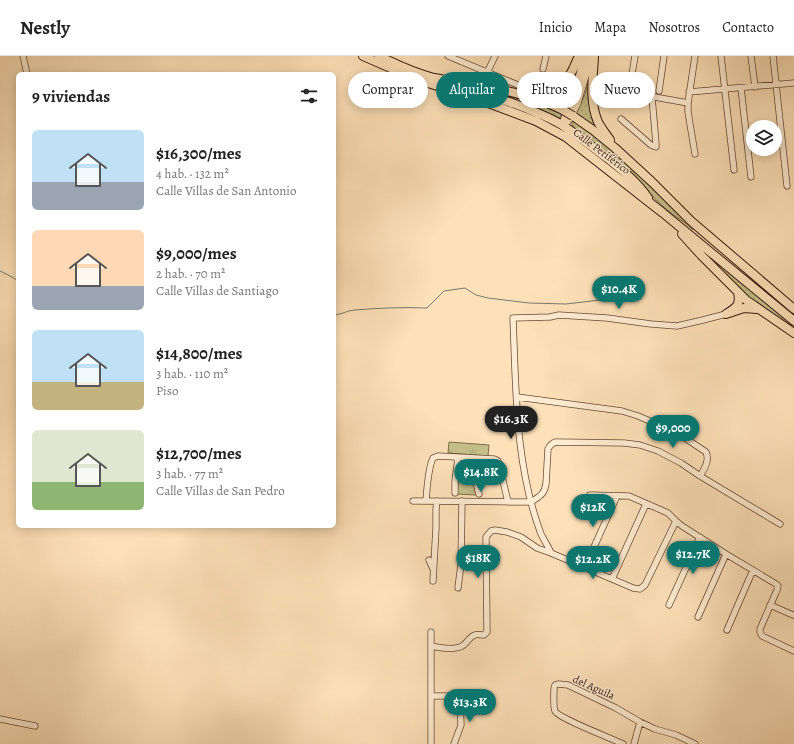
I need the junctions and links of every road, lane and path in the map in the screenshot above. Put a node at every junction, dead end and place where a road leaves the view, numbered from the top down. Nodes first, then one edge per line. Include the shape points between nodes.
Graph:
1 (24, 56) edge
2 (363, 56) edge
3 (379, 56) edge
4 (448, 56) edge
5 (495, 56) edge
6 (546, 56) edge
7 (579, 56) edge
8 (584, 56) edge
9 (593, 56) edge
10 (635, 56) edge
11 (664, 56) edge
12 (694, 56) edge
13 (721, 56) edge
14 (752, 56) edge
15 (773, 56) edge
16 (543, 69) dead end
17 (27, 72) edge
18 (485, 72) edge
19 (487, 72) edge
20 (632, 72) edge
21 (436, 78) edge
22 (794, 83) edge
23 (776, 85) junction
24 (433, 86) junction
25 (755, 86) junction
26 (741, 88) junction
27 (724, 89) junction
28 (509, 90) edge
29 (509, 91) edge
30 (659, 91) dead end
31 (689, 92) junction
32 (655, 98) edge
33 (688, 103) junction
34 (653, 108) edge
35 (621, 119) dead end
36 (563, 126) junction
37 (615, 148) junction
38 (695, 154) dead end
39 (734, 170) dead end
40 (751, 177) dead end
41 (787, 186) dead end
42 (654, 206) junction
43 (663, 213) junction
44 (738, 293) junction
45 (794, 309) edge
46 (760, 310) junction
47 (726, 314) junction
48 (794, 322) edge
49 (794, 333) edge
50 (517, 397) junction
51 (458, 458) junction
52 (470, 459) junction
53 (700, 476) junction
54 (455, 493) dead end
55 (479, 494) dead end
56 (590, 495) dead end
57 (617, 496) junction
58 (413, 500) dead end
59 (426, 501) junction
60 (437, 501) junction
61 (462, 501) junction
62 (508, 502) junction
63 (531, 502) junction
64 (646, 504) junction
65 (676, 521) junction
66 (780, 524) dead end
67 (700, 537) junction
68 (551, 552) junction
69 (726, 554) junction
70 (429, 560) dead end
71 (585, 567) junction
72 (434, 569) junction
73 (753, 570) junction
74 (612, 579) junction
75 (433, 581) dead end
76 (458, 588) dead end
77 (669, 605) dead end
78 (770, 606) junction
79 (792, 615) dead end
80 (698, 617) dead end
81 (726, 630) dead end
82 (431, 632) dead end
83 (431, 646) junction
84 (794, 651) edge
85 (431, 696) junction
86 (0, 719) edge
87 (640, 722) junction
88 (35, 726) dead end
89 (431, 744) edge
90 (454, 744) edge
91 (623, 744) edge
92 (634, 744) edge
93 (695, 744) edge

1 - 17 street
2 - 24 highway, Calle Periférico
3 - 21 highway, Calle Periférico
4 - 18 street
5 - 19 street
6 - 16 street
7 - 28 highway via 571,74 555,89 543,93
8 - 36 main road
9 - 36 main road via 576,104 569,120
9 - 37 highway via 594,108 598,122
10 - 20 street
11 - 30 street
12 - 31 street
13 - 27 street
14 - 25 street
15 - 23 street
22 - 23 street
23 - 25 street
23 - 41 street
24 - 36 highway via 490,95 542,114
24 - 42 highway, Calle Periférico via 483,101 551,128 573,142
25 - 26 street
26 - 27 street
26 - 40 street
27 - 31 street
27 - 39 street
29 - 37 highway, Calle Periférico, bridge via 538,99 563,110 594,130
31 - 33 street
32 - 33 street
33 - 38 street
34 - 35 street via 656,147
36 - 42 highway via 629,176
37 - 45 highway, Calle Periférico via 691,221
42 - 43 highway, Calle Periférico
43 - 44 highway
43 - 48 highway, Calle Periférico
44 - 46 highway
44 - 47 highway via 738,305
46 - 47 highway via 744,308
46 - 49 highway
47 - 50 street via 676,326 559,315 513,318
50 - 53 street via 622,412 676,432 706,452 708,460
50 - 63 street via 522,457
51 - 52 street
51 - 54 street
51 - 59 street via 433,458
52 - 55 street
52 - 62 street via 498,461
53 - 63 street via 658,451 640,445 556,442 548,448 545,490 540,497
53 - 66 street
56 - 57 street
57 - 64 street via 629,496
57 - 71 street
58 - 59 street
59 - 60 street
60 - 61 street
60 - 72 street
61 - 62 street
61 - 76 street
62 - 63 street
63 - 68 street via 542,535
64 - 65 street via 668,513
64 - 74 street
65 - 67 street
65 - 74 street via 640,589
67 - 69 street
67 - 77 street
68 - 71 street
68 - 83 street via 537,548 521,537 491,531 486,537 487,632 484,635 473,636 460,647
69 - 73 street
69 - 80 street
70 - 72 street
71 - 74 street
72 - 75 street
73 - 78 street via 778,586
73 - 81 street
78 - 79 street
78 - 84 street via 760,630 762,636
82 - 83 street
83 - 85 street
85 - 89 street
85 - 90 street via 460,698 461,725
86 - 88 street
87 - 91 street, del Aguila via 568,685 555,685 554,710 557,714
87 - 92 street
87 - 93 street, del Aguila

